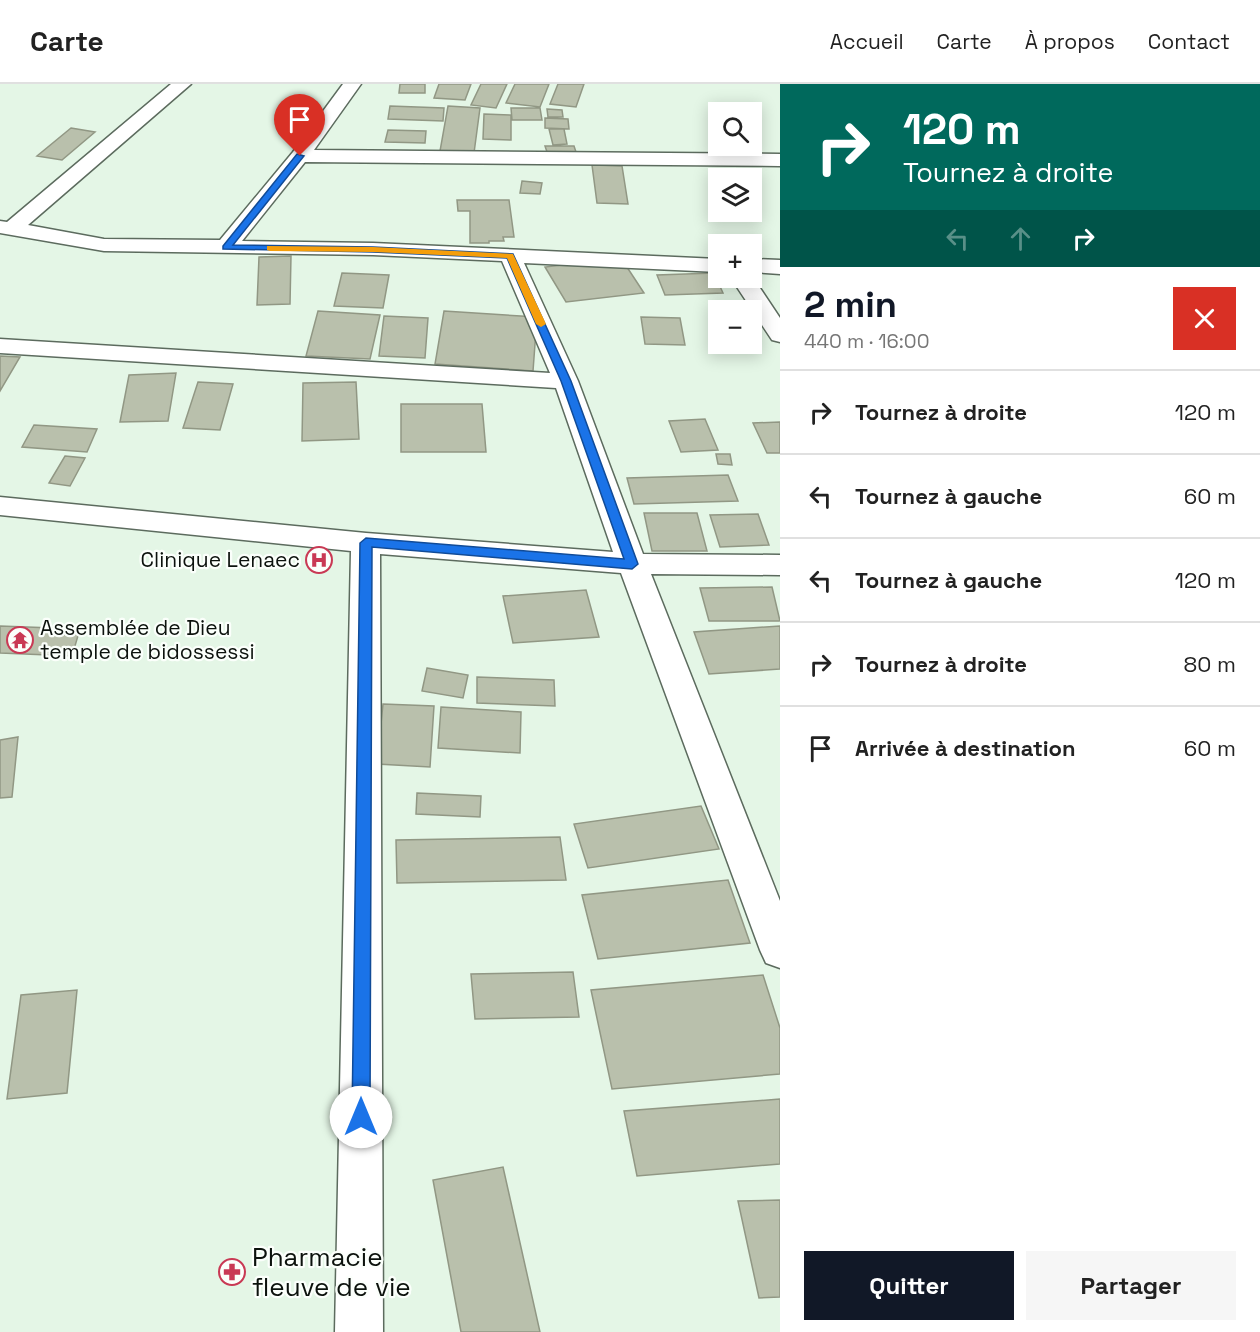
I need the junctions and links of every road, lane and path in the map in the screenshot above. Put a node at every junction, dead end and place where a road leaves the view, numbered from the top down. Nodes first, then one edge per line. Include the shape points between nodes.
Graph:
1 (182, 84) edge
2 (352, 84) edge
3 (300, 156) junction
4 (780, 160) edge
5 (6, 228) edge
6 (226, 248) junction
7 (510, 256) junction
8 (708, 265) edge
9 (762, 266) edge
10 (780, 267) edge
11 (749, 288) edge
12 (780, 334) edge
13 (0, 346) edge
14 (566, 381) junction
15 (0, 506) edge
16 (366, 543) junction
17 (632, 564) junction
18 (780, 565) edge
19 (780, 950) edge
20 (359, 1332) edge

1 - 5 street
2 - 3 street
3 - 4 street
3 - 6 street
5 - 6 street via 104,246
6 - 7 street via 373,249
7 - 8 street
7 - 14 street
9 - 10 street
11 - 12 street
13 - 14 street
14 - 17 street
15 - 16 street
16 - 17 street
16 - 20 street
17 - 18 street
17 - 19 street

